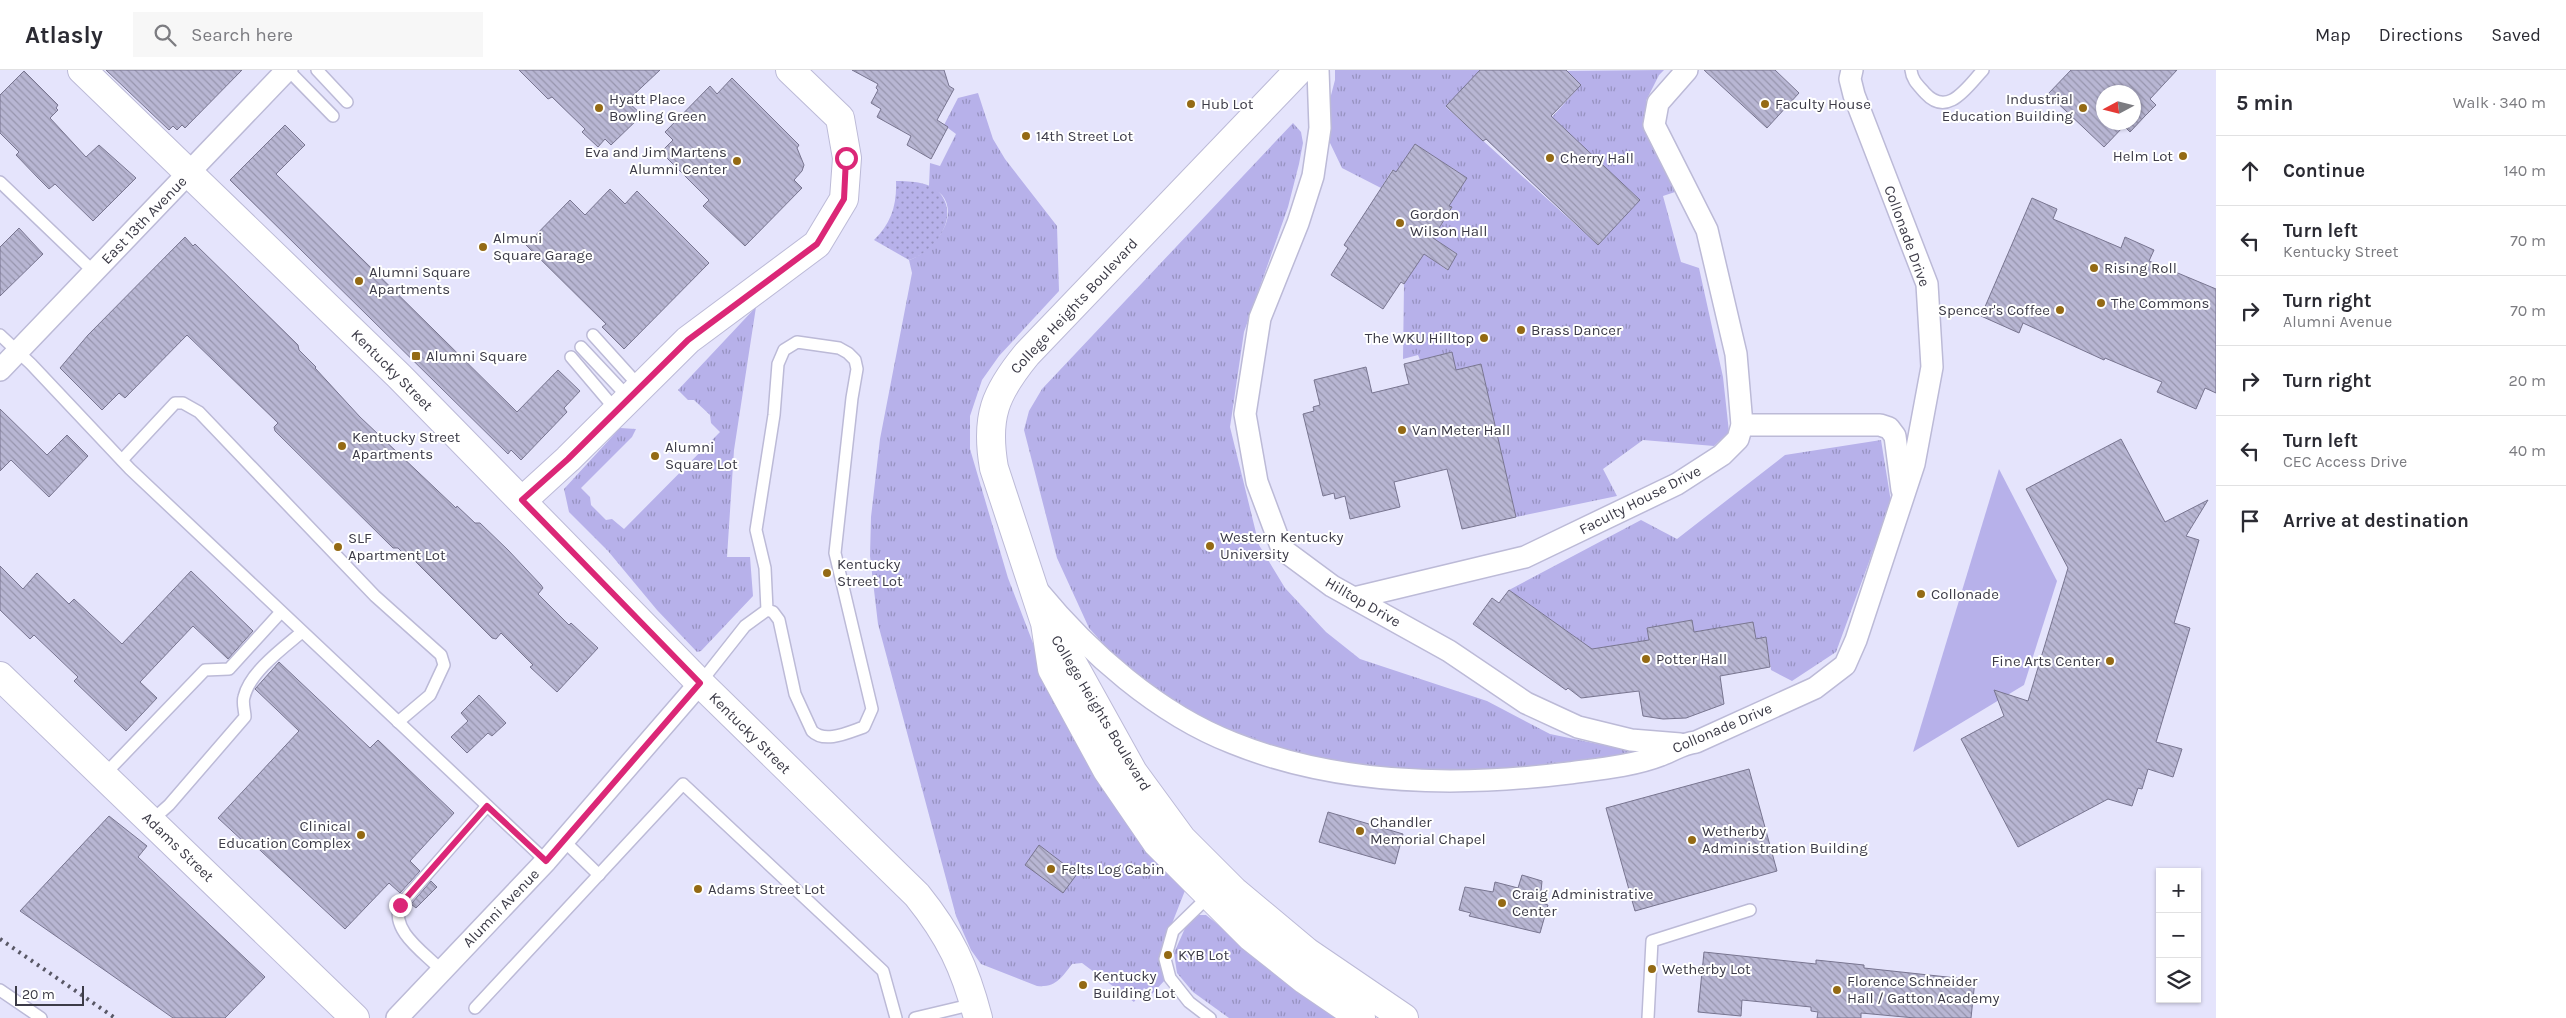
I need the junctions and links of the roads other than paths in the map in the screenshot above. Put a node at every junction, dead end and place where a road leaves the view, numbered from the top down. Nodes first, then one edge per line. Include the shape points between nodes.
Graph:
1 (82, 70) edge
2 (288, 70) edge
3 (317, 70) edge
4 (1298, 70) edge
5 (1318, 70) edge
6 (1687, 70) edge
7 (1852, 70) edge
8 (1911, 70) edge
9 (1983, 70) edge
10 (802, 75) edge
11 (347, 102) dead end
12 (333, 116) dead end
13 (190, 173) junction
14 (1, 184) edge
15 (94, 272) junction
16 (0, 335) edge
17 (593, 335) dead end
18 (581, 347) dead end
19 (18, 351) junction
20 (571, 357) dead end
21 (0, 370) edge
22 (628, 398) junction
23 (1742, 425) junction
24 (122, 460) junction
25 (1903, 497) junction
26 (522, 500) junction
27 (1031, 583) junction
28 (1354, 598) junction
29 (767, 610) junction
30 (281, 612) junction
31 (302, 632) junction
32 (0, 676) edge
33 (700, 683) junction
34 (398, 722) junction
35 (1680, 744) junction
36 (104, 775) junction
37 (487, 806) junction
38 (151, 821) junction
39 (564, 841) junction
40 (546, 861) junction
41 (599, 875) junction
42 (1217, 888) junction
43 (1750, 910) dead end
44 (441, 970) junction
45 (0, 990) edge
46 (475, 1008) dead end
47 (976, 1011) edge
48 (41, 1018) edge
49 (355, 1018) edge
50 (397, 1018) edge
51 (896, 1018) edge
52 (915, 1018) edge
53 (1210, 1018) edge
54 (1361, 1018) edge
55 (1403, 1018) edge
56 (1648, 1018) edge

1 - 13 street, Kentucky Street
2 - 12 lane
2 - 13 street, East 13th Avenue
3 - 11 lane
4 - 27 street, College Heights Boulevard via 1007,378 992,413 990,441 994,468
5 - 28 street, Hilltop Drive via 1320,128 1312,176 1298,223 1260,318 1245,414 1257,482 1282,549
6 - 23 street via 1658,103 1654,125 1707,230 1736,354
7 - 25 street, Collonade Drive via 1850,79 1854,95 1927,284 1932,367 1914,464
8 - 9 lane via 1912,78 1932,100 1939,103 1956,99
10 - 22 street via 840,118 846,158 844,199 817,244 688,340
13 - 15 street, East 13th Avenue
13 - 26 street, Kentucky Street
14 - 15 lane
15 - 19 street, East 13th Avenue
16 - 19 lane
17 - 22 lane
18 - 22 lane
19 - 21 street, East 13th Avenue
19 - 24 lane
20 - 22 lane
22 - 26 street
23 - 25 street via 1880,425 1889,428 1895,436
23 - 28 street, Faculty House Drive via 1738,439 1722,455 1677,484 1525,557
24 - 30 lane
24 - 34 lane via 175,403 183,403 199,412 375,596 441,654 444,664 430,695
25 - 35 street, Collonade Drive via 1856,640 1845,664 1815,688 1696,742
26 - 33 street, Kentucky Street
27 - 35 street, Collonade Drive via 1059,617 1141,692 1232,743 1293,764 1393,778 1479,781 1622,765 1662,755
27 - 42 street, College Heights Boulevard via 1045,623 1058,638 1133,772
28 - 35 street, Hilltop Drive via 1449,651 1526,703 1578,727 1631,740
29 - 29 lane via 773,612 778,620 795,694 812,731 828,737 864,727 872,709 836,552 857,369 855,360 839,348 797,342 784,350 778,364 774,415 756,530 765,568
29 - 33 lane via 745,626
30 - 31 lane
30 - 36 lane via 229,669 205,670
31 - 34 lane
31 - 38 lane via 270,659 251,683 243,698 245,717 169,805
32 - 36 street, Adams Street
33 - 39 street, Alumni Avenue
33 - 47 street, Kentucky Street via 917,895 952,944
34 - 37 lane
36 - 38 street, Adams Street
37 - 40 lane
37 - 44 lane via 397,912 396,919 403,931
38 - 49 street, Adams Street
39 - 40 street, Alumni Avenue
39 - 41 lane
40 - 44 street, Alumni Avenue
41 - 46 lane
41 - 51 lane via 683,784 883,971
42 - 53 lane via 1173,930 1165,959 1170,978 1188,1002
42 - 54 street, College Heights Boulevard via 1251,936 1305,980
42 - 55 street, College Heights Boulevard
43 - 56 lane via 1652,940
44 - 50 street, Alumni Avenue
45 - 48 lane
47 - 52 lane

